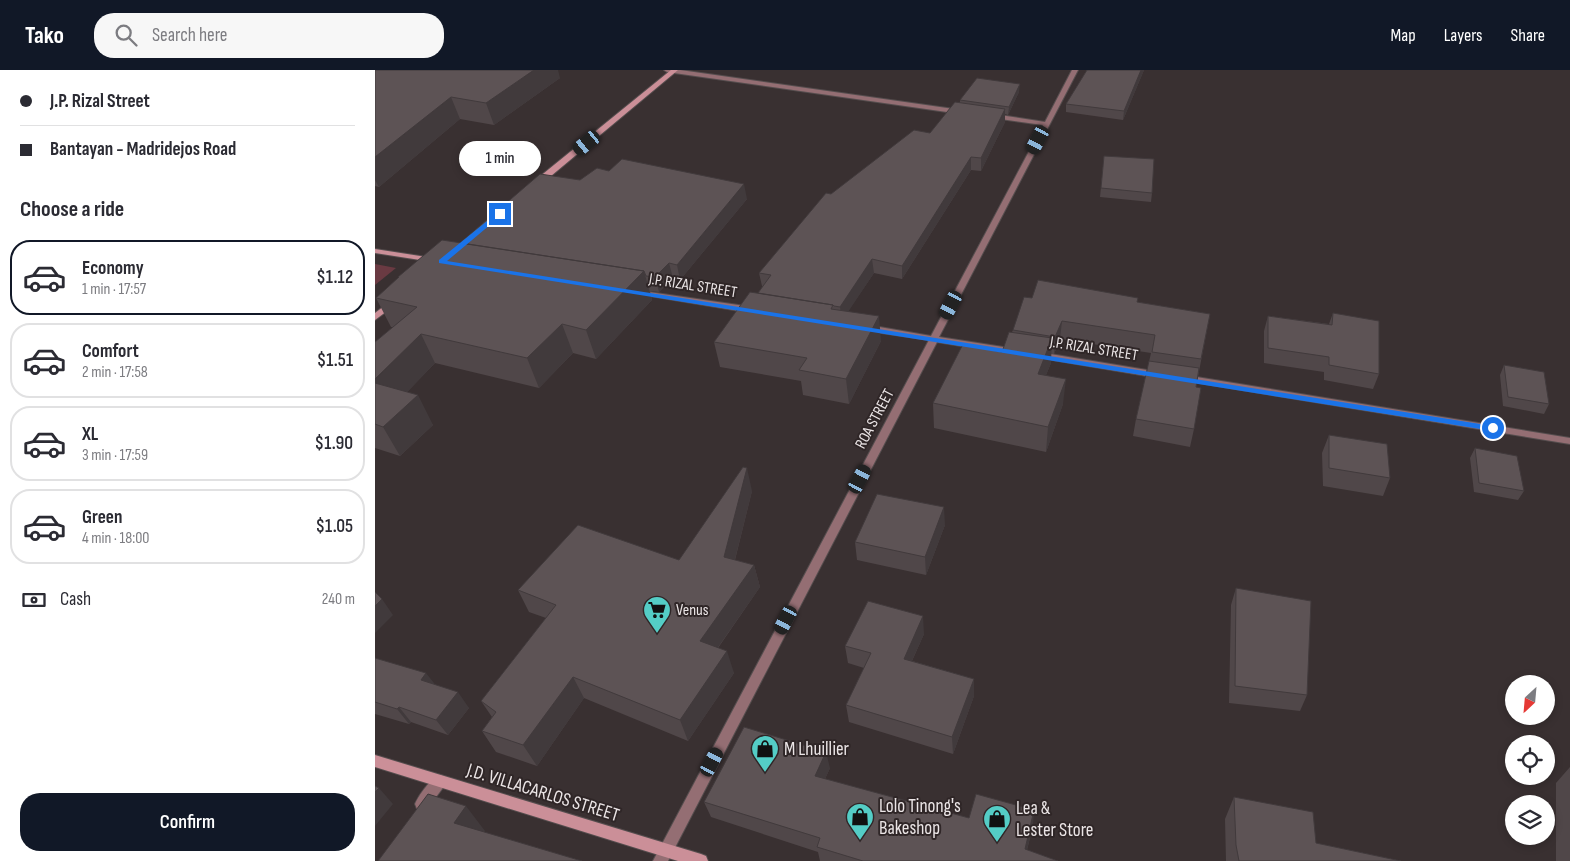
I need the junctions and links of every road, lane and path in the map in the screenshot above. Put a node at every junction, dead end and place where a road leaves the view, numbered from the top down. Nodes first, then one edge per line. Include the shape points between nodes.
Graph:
1 (672, 70) edge
2 (1075, 70) edge
3 (968, 113) edge
4 (988, 116) edge
5 (1047, 124) junction
6 (533, 187) edge
7 (375, 251) edge
8 (434, 268) edge
9 (629, 291) edge
10 (397, 298) edge
11 (767, 312) edge
12 (375, 317) edge
13 (855, 326) edge
14 (934, 338) junction
15 (1022, 352) edge
16 (1032, 354) edge
17 (1169, 376) edge
18 (1179, 378) edge
19 (1570, 441) edge
20 (375, 761) edge
21 (440, 781) junction
22 (416, 813) edge
23 (663, 855) edge
24 (701, 861) edge

1 - 3 street
1 - 6 main road
2 - 5 street, ROA STREET
4 - 5 street
5 - 14 street, ROA STREET
7 - 8 main road via 442,262
9 - 11 street, J.P. RIZAL STREET
10 - 12 main road
13 - 14 street
14 - 15 street
14 - 23 street, ROA STREET
16 - 17 street, J.P. RIZAL STREET
18 - 19 street
20 - 21 main road, J.D. VILLACARLOS STREET
21 - 22 street
21 - 23 main road, J.D. VILLACARLOS STREET
23 - 24 main road, J.D. VILLACARLOS STREET

